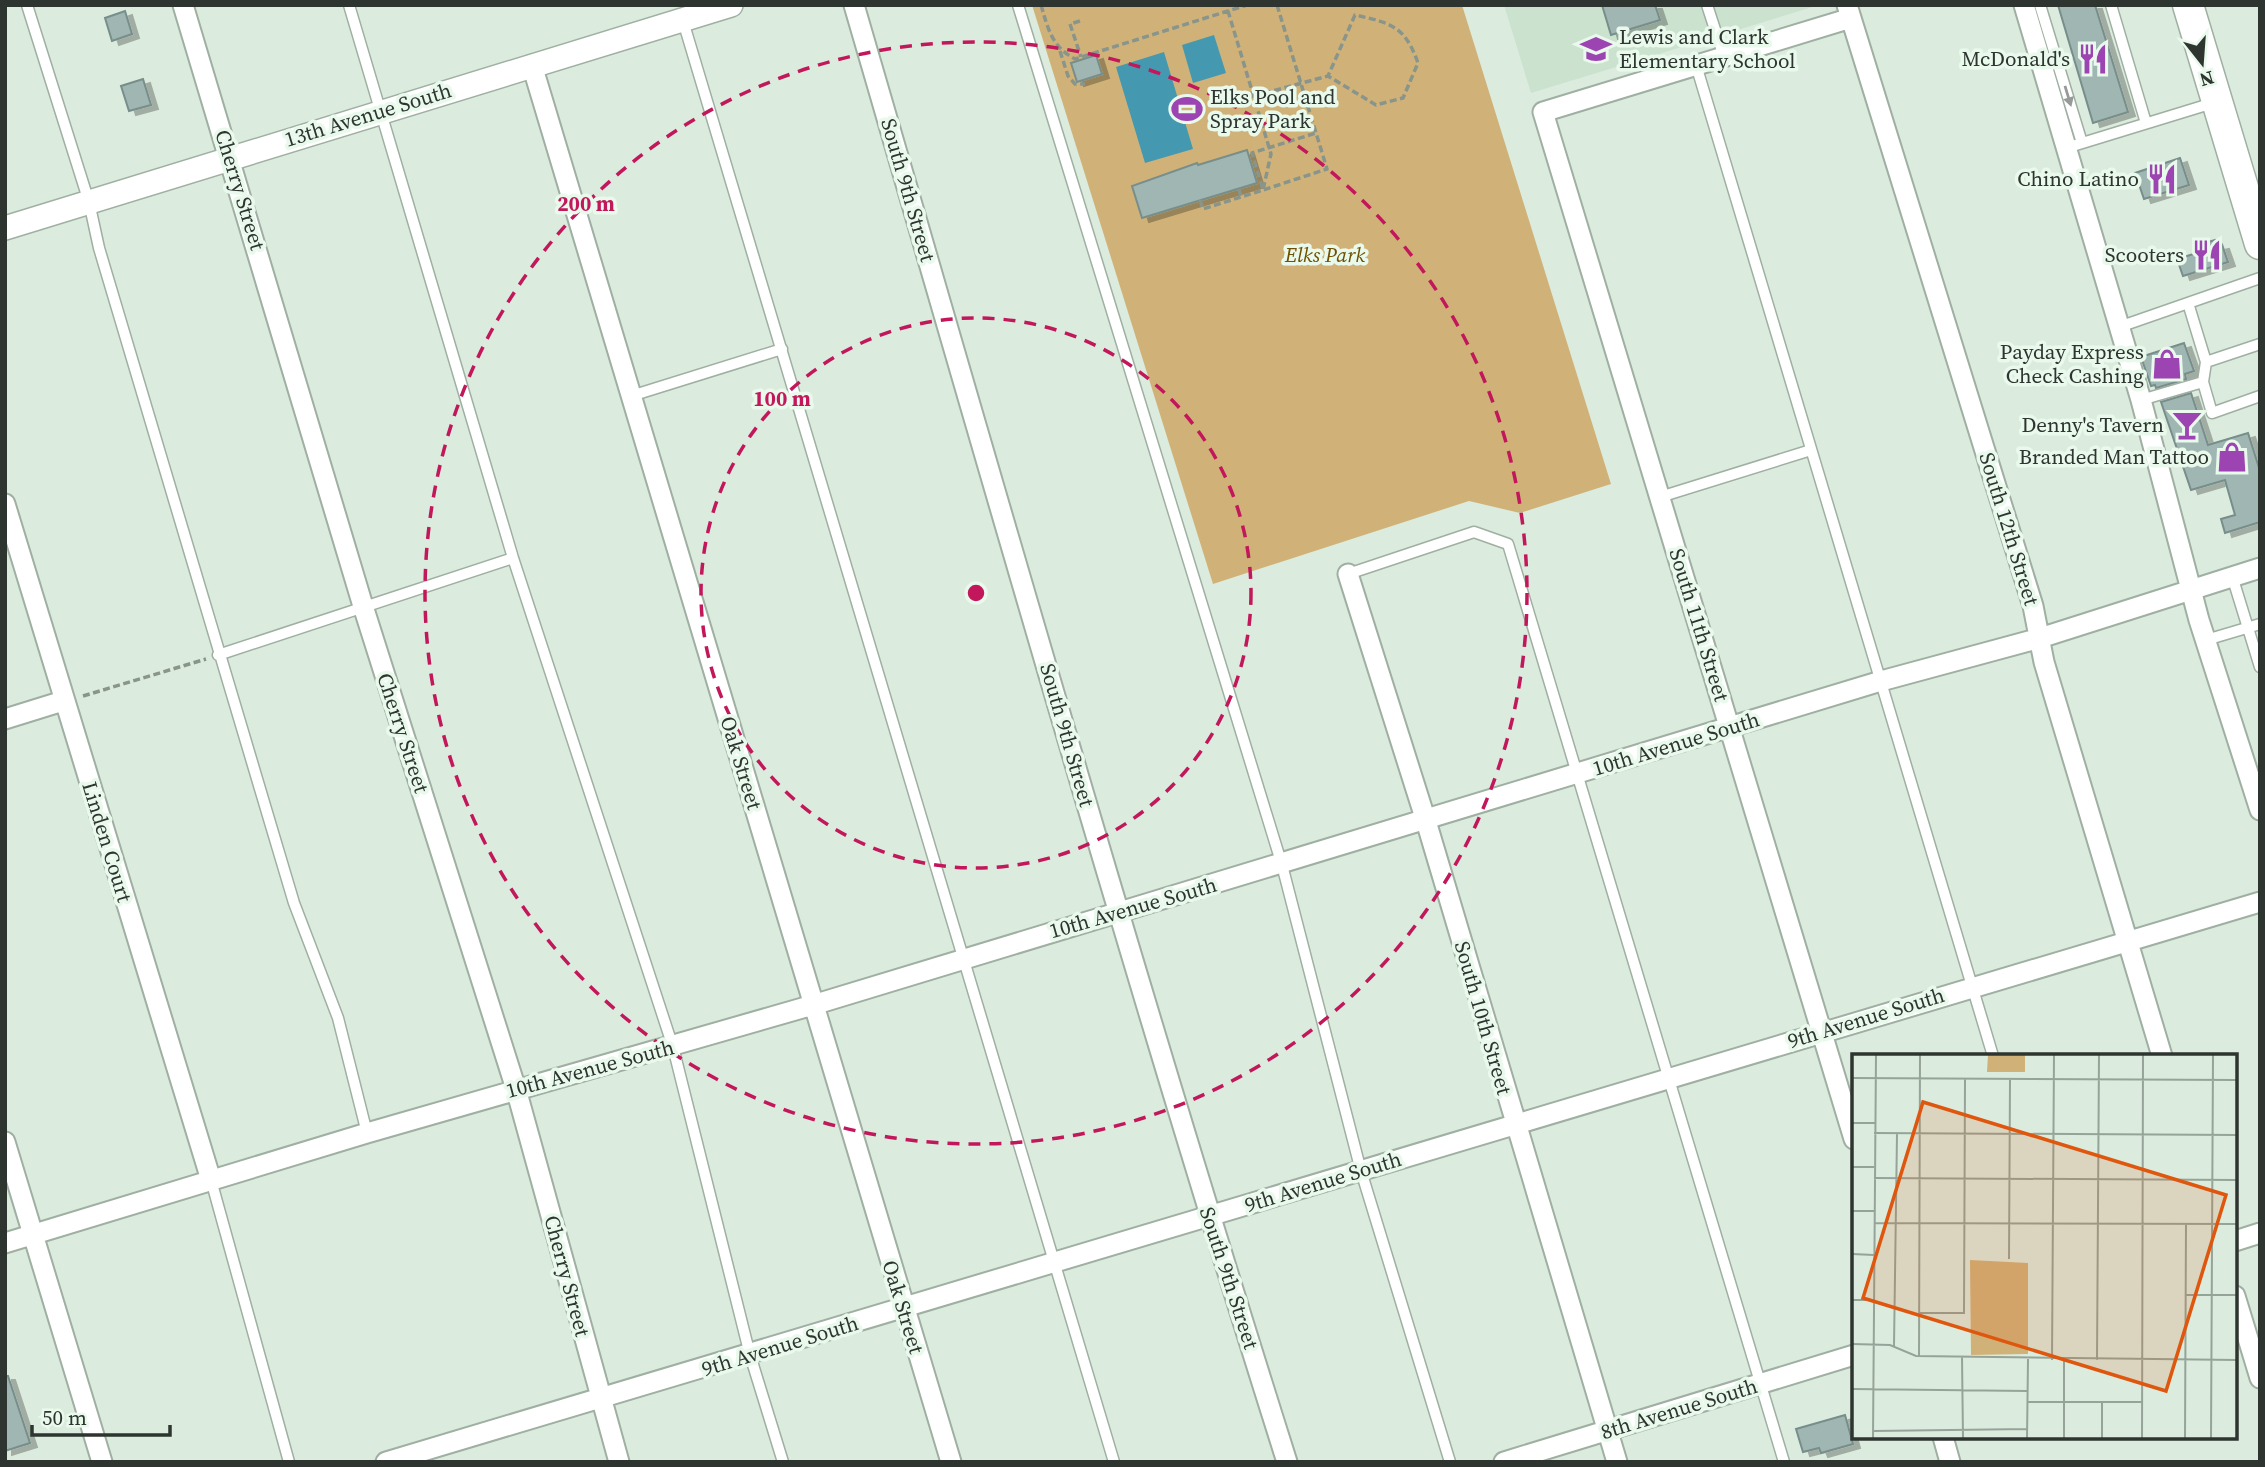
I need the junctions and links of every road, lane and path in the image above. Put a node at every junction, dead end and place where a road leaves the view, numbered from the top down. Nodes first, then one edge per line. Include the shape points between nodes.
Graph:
1 (27, 5) edge
2 (183, 5) edge
3 (349, 5) edge
4 (731, 5) edge
5 (854, 5) edge
6 (1018, 5) edge
7 (1041, 5) edge
8 (1247, 5) edge
9 (1277, 5) edge
10 (1707, 5) edge
11 (2111, 5) edge
12 (2037, 6) edge
13 (2195, 7) edge
14 (1228, 11) junction
15 (1849, 12) edge
16 (683, 20) junction
17 (1080, 21) dead end
18 (1059, 49) junction
19 (1081, 57) junction
20 (1724, 57) junction
21 (532, 65) junction
22 (1696, 65) junction
23 (1328, 76) junction
24 (1301, 83) junction
25 (1085, 84) dead end
26 (1254, 96) junction
27 (2217, 102) junction
28 (381, 111) junction
29 (2146, 123) junction
30 (1316, 133) junction
31 (2074, 146) junction
32 (1269, 148) junction
33 (231, 157) junction
34 (1239, 189) dead end
35 (1263, 190) junction
36 (1241, 197) junction
37 (1200, 200) dead end
38 (89, 202) junction
39 (5, 228) edge
40 (2260, 244) edge
41 (2260, 278) edge
42 (2188, 303) junction
43 (2119, 327) junction
44 (2260, 344) edge
45 (782, 349) junction
46 (2206, 362) junction
47 (2203, 382) junction
48 (631, 396) junction
49 (2260, 396) edge
50 (2141, 401) junction
51 (1811, 450) junction
52 (1660, 496) junction
53 (5, 504) edge
54 (513, 558) junction
55 (2260, 568) edge
56 (1348, 574) joint
57 (2232, 576) junction
58 (2191, 588) junction
59 (363, 606) junction
60 (2260, 624) edge
61 (2247, 628) junction
62 (2040, 638) junction
63 (2206, 640) junction
64 (218, 655) junction
65 (2260, 667) edge
66 (1881, 681) junction
67 (63, 701) junction
68 (5, 719) edge
69 (1730, 727) junction
70 (2252, 760) edge
71 (1575, 775) junction
72 (2260, 810) edge
73 (1426, 821) junction
74 (1282, 865) junction
75 (2260, 902) edge
76 (1118, 912) junction
77 (2127, 940) junction
78 (965, 959) junction
79 (1972, 986) junction
80 (813, 1005) junction
81 (1821, 1031) junction
82 (673, 1047) junction
83 (1992, 1054) edge
84 (2161, 1054) edge
85 (1667, 1079) junction
86 (516, 1089) junction
87 (1514, 1125) junction
88 (1852, 1132) edge
89 (367, 1133) junction
90 (5, 1142) edge
91 (1361, 1171) junction
92 (211, 1180) junction
93 (1209, 1216) junction
94 (2260, 1233) edge
95 (33, 1234) junction
96 (2237, 1240) edge
97 (5, 1243) edge
98 (1056, 1263) junction
99 (2237, 1303) edge
100 (904, 1309) junction
101 (750, 1354) junction
102 (1852, 1356) edge
103 (2260, 1378) edge
104 (1761, 1384) junction
105 (600, 1399) junction
106 (1608, 1432) junction
107 (1944, 1439) edge
108 (102, 1462) edge
109 (289, 1462) edge
110 (386, 1462) edge
111 (620, 1462) edge
112 (783, 1462) edge
113 (951, 1462) edge
114 (1114, 1462) edge
115 (1287, 1462) edge
116 (1450, 1462) edge
117 (1504, 1462) edge
118 (1617, 1462) edge
119 (1784, 1462) edge
120 (1950, 1462) edge

1 - 38 lane
2 - 33 street, Cherry Street
3 - 28 lane
4 - 16 street, 13th Avenue South
5 - 76 street, South 9th Street
6 - 74 lane
7 - 18 path
8 - 14 path
9 - 24 path
10 - 20 lane
11 - 29 lane
12 - 31 street
13 - 27 main road
14 - 19 path
14 - 26 path
15 - 20 street
15 - 62 street, South 12th Street
16 - 21 street, 13th Avenue South
16 - 45 lane
17 - 19 path via 1070,24
18 - 19 path via 1075,59
18 - 25 path via 1068,76 1075,84
20 - 22 street
21 - 28 street, 13th Avenue South
21 - 48 street, Oak Street
22 - 51 lane
22 - 52 street, South 11th Street via 1543,112
23 - 23 path via 1355,15 1388,23 1410,38 1418,63 1403,98 1376,105
23 - 24 path
24 - 26 path
24 - 30 path
26 - 32 path
27 - 29 lane
27 - 40 main road
28 - 33 street, 13th Avenue South
28 - 54 lane
29 - 31 lane
30 - 32 path
30 - 35 path via 1327,169
31 - 43 street
32 - 35 path
32 - 35 path via 1252,153
33 - 38 street, 13th Avenue South
33 - 59 street, Cherry Street
34 - 36 path
35 - 36 path
36 - 37 path via 1203,209
38 - 39 street, 13th Avenue South
38 - 64 lane
41 - 42 lane
42 - 43 lane
42 - 46 lane
43 - 50 street
44 - 46 lane
45 - 48 lane
45 - 78 lane
46 - 47 lane
47 - 49 lane via 2212,413
47 - 50 lane
48 - 80 street, Oak Street
50 - 58 street
51 - 52 lane
51 - 66 lane
52 - 69 street, South 11th Street
53 - 67 street, Linden Court
54 - 59 lane
54 - 82 lane
55 - 57 street, 10th Avenue South
56 - 71 lane via 1474,533 1508,544
56 - 73 street, South 10th Street
57 - 58 street, 10th Avenue South
57 - 61 lane
58 - 62 street, 10th Avenue South
58 - 63 street
59 - 64 lane
59 - 86 street, Cherry Street
60 - 61 lane
61 - 63 lane
61 - 65 lane
62 - 66 street, 10th Avenue South
62 - 77 street, South 12th Street
63 - 70 street
64 - 67 path
64 - 89 lane via 294,903 338,1018
66 - 69 street, 10th Avenue South
66 - 79 lane
67 - 68 street
67 - 92 street, Linden Court
69 - 71 street, 10th Avenue South
69 - 81 street, South 11th Street
70 - 72 street
71 - 73 street, 10th Avenue South
71 - 85 lane
73 - 74 street, 10th Avenue South
73 - 87 street, South 10th Street
74 - 76 street, 10th Avenue South
74 - 91 lane
75 - 77 street, 9th Avenue South
76 - 78 street, 10th Avenue South
76 - 93 street, South 9th Street
77 - 79 street, 9th Avenue South
77 - 84 street, South 12th Street
78 - 80 street, 10th Avenue South
78 - 98 lane
79 - 81 street, 9th Avenue South
79 - 83 lane
80 - 82 street, 10th Avenue South
80 - 100 street, Oak Street
81 - 85 street, 9th Avenue South
81 - 88 street, South 11th Street
82 - 86 street, 10th Avenue South
82 - 101 lane
85 - 87 street, 9th Avenue South
85 - 104 lane
86 - 89 street, 10th Avenue South
86 - 105 street, Cherry Street
87 - 91 street, 9th Avenue South
87 - 106 street, South 10th Street
89 - 92 street, 10th Avenue South
90 - 95 street
91 - 93 street, 9th Avenue South
91 - 116 lane
92 - 95 street, 10th Avenue South
92 - 109 lane
93 - 98 street, 9th Avenue South
93 - 115 street, South 9th Street
94 - 96 street
95 - 97 street, 10th Avenue South
95 - 108 street
98 - 100 street, 9th Avenue South
98 - 114 lane
99 - 103 street
100 - 101 street, 9th Avenue South
100 - 113 street, Oak Street
101 - 105 street, 9th Avenue South
101 - 112 lane
102 - 104 street, 8th Avenue South
104 - 106 street, 8th Avenue South
104 - 119 lane
105 - 110 street, 9th Avenue South
105 - 111 street, Cherry Street
106 - 117 street, 8th Avenue South
106 - 118 street, South 10th Street
107 - 120 street

